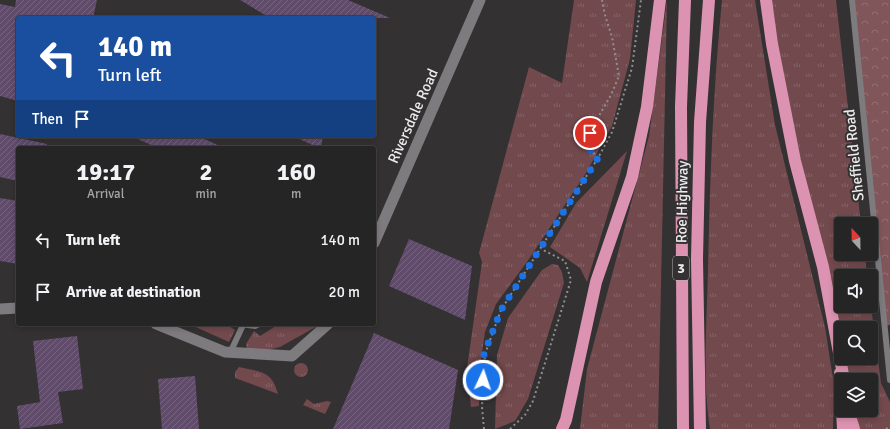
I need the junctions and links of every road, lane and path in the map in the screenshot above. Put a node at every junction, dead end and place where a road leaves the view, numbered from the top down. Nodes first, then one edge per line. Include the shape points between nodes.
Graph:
1 (480, 0) edge
2 (602, 0) edge
3 (640, 0) edge
4 (660, 0) edge
5 (685, 0) edge
6 (709, 0) edge
7 (766, 0) edge
8 (852, 0) edge
9 (598, 158) junction
10 (376, 238) edge
11 (541, 249) junction
12 (16, 308) edge
13 (0, 309) edge
14 (834, 322) edge
15 (161, 326) edge
16 (241, 326) edge
17 (326, 326) edge
18 (230, 353) junction
19 (890, 380) edge
20 (842, 417) edge
21 (850, 417) edge
22 (565, 426) edge
23 (890, 426) edge
24 (484, 429) edge
25 (510, 429) edge
26 (683, 429) edge
27 (700, 429) edge
28 (843, 429) edge
29 (854, 429) edge
30 (886, 429) edge

1 - 10 street, Riversdale Road
2 - 9 path via 620,76 590,133 587,146
3 - 9 path via 632,68 612,132
4 - 22 highway via 647,107 632,177 596,282
5 - 26 highway, Roe Highway / 3 via 681,107
6 - 27 highway, Roe Highway / 3 via 700,129 697,259
7 - 14 highway via 795,161 823,267
8 - 19 lane, Sheffield Road
9 - 11 path
11 - 24 path via 501,310 484,354
11 - 25 path via 565,261 571,280 533,401 525,416
12 - 13 street
15 - 18 street
16 - 18 lane
17 - 18 street via 292,356
20 - 28 highway
21 - 29 highway
23 - 30 path

